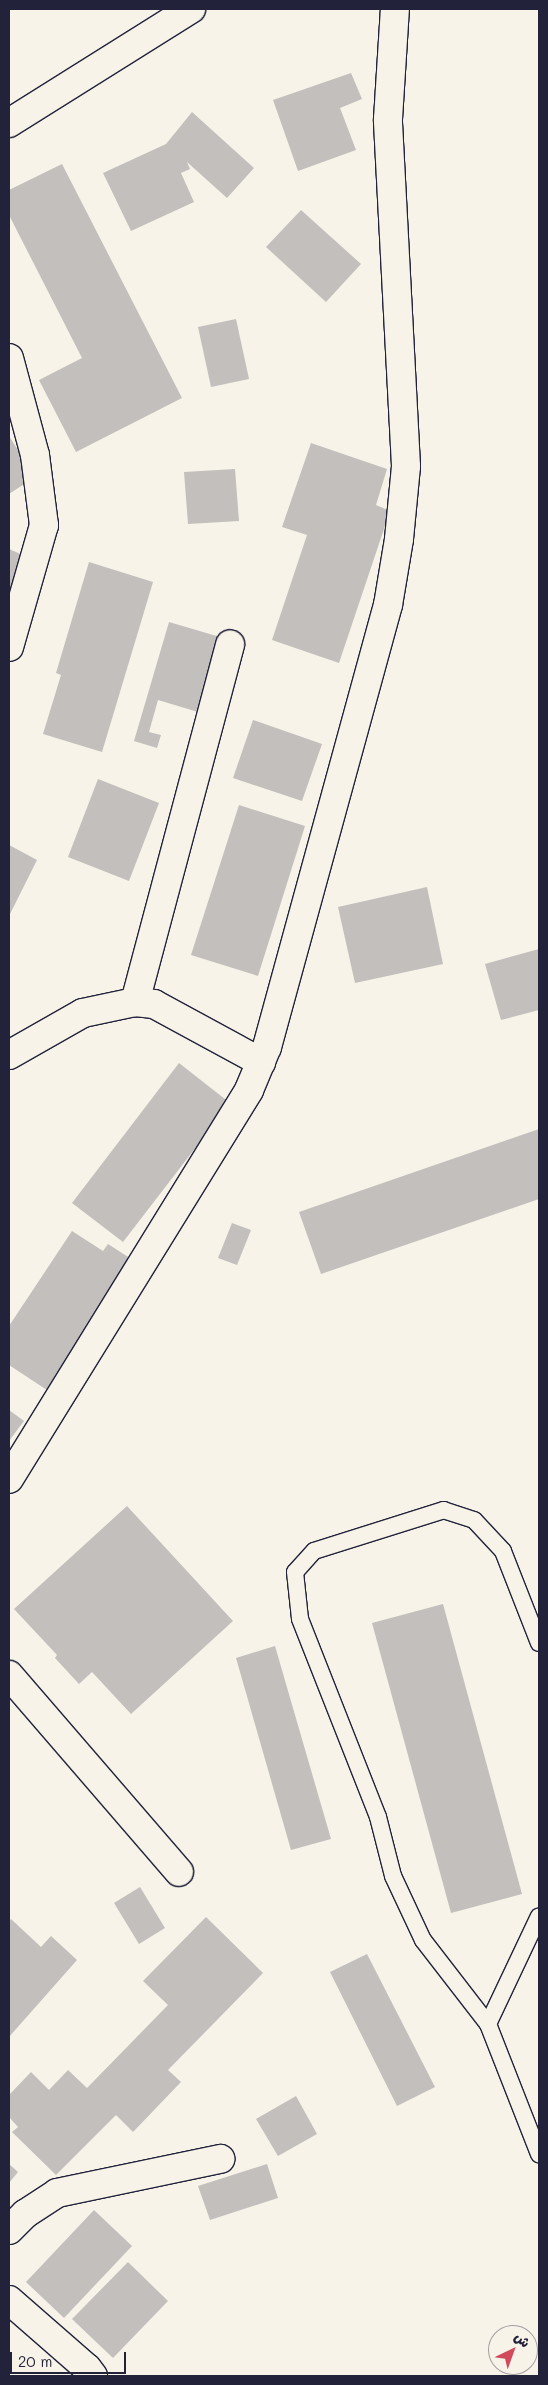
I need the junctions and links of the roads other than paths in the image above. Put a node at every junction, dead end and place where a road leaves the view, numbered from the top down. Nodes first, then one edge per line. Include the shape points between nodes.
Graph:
1 (191, 9) edge
2 (395, 9) edge
3 (9, 123) edge
4 (9, 358) edge
5 (230, 644) dead end
6 (9, 647) edge
7 (135, 1002) junction
8 (9, 1055) edge
9 (261, 1062) junction
10 (9, 1478) edge
11 (539, 1643) edge
12 (9, 1674) edge
13 (179, 1872) dead end
14 (539, 1916) edge
15 (488, 2024) junction
16 (539, 2154) edge
17 (220, 2158) dead end
18 (9, 2230) edge
19 (13, 2312) edge
20 (93, 2376) edge

1 - 3 street
2 - 9 street via 388,119 406,466 399,539 388,605
4 - 6 street via 35,455 44,525
5 - 7 street
7 - 8 street via 83,1013
7 - 9 street via 154,1004
9 - 10 street via 249,1090
11 - 15 lane via 503,1551 474,1520 444,1510 314,1551 295,1572 300,1618 378,1817 393,1876 423,1940
12 - 13 street
14 - 15 lane
15 - 16 lane
17 - 18 street via 57,2193 25,2214
19 - 20 street

